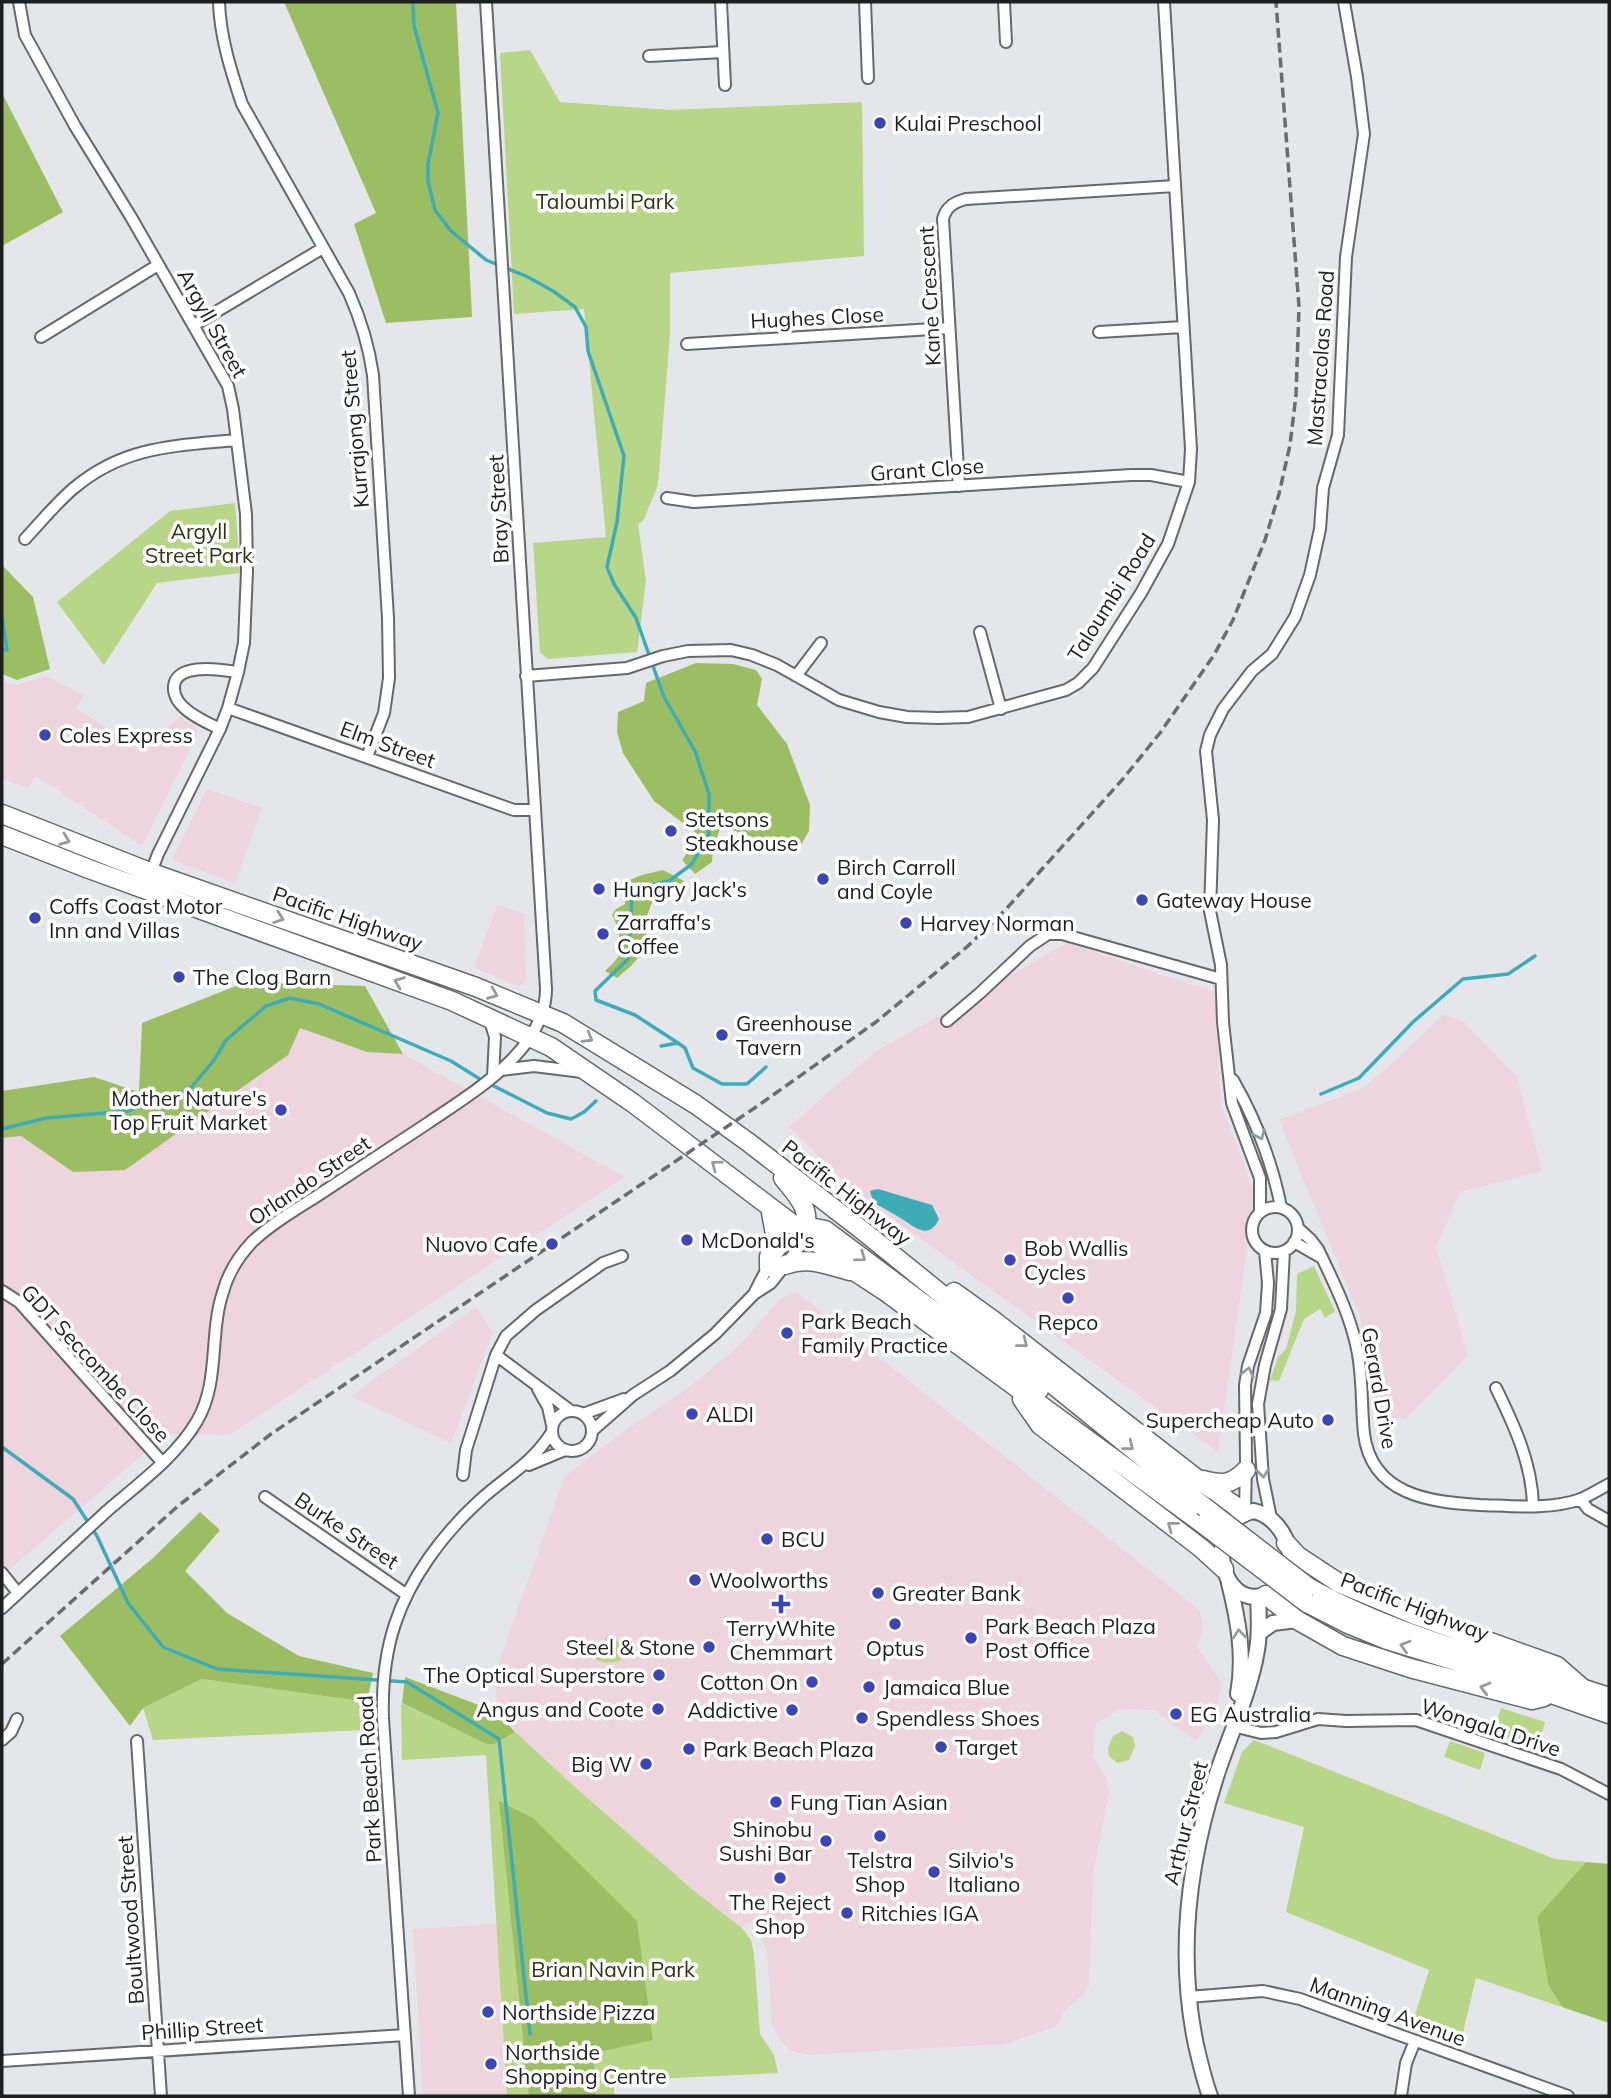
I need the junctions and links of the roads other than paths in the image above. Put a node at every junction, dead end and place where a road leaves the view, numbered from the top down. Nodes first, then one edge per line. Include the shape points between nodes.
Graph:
1 (19, 2) edge
2 (219, 2) edge
3 (486, 2) edge
4 (721, 2) edge
5 (865, 2) edge
6 (1004, 2) edge
7 (1164, 2) edge
8 (1344, 2) edge
9 (1006, 41) dead end
10 (723, 52) junction
11 (649, 56) dead end
12 (868, 78) dead end
13 (725, 85) dead end
14 (1175, 186) junction
15 (323, 247) junction
16 (158, 265) junction
17 (194, 325) junction
18 (1183, 327) junction
19 (949, 328) junction
20 (1099, 332) dead end
21 (41, 337) dead end
22 (687, 344) dead end
23 (236, 440) junction
24 (1189, 482) junction
25 (959, 486) junction
26 (667, 498) dead end
27 (26, 539) dead end
28 (980, 632) dead end
29 (821, 643) dead end
30 (238, 672) junction
31 (527, 676) junction
32 (796, 676) junction
33 (228, 708) junction
34 (1001, 709) junction
35 (220, 729) junction
36 (367, 757) junction
37 (535, 810) junction
38 (2, 814) edge
39 (2, 835) edge
40 (148, 881) junction
41 (1221, 979) junction
42 (543, 1013) junction
43 (488, 1017) junction
44 (947, 1021) dead end
45 (529, 1037) junction
46 (497, 1074) junction
47 (593, 1074) junction
48 (1230, 1074) junction
49 (769, 1158) junction
50 (770, 1206) junction
51 (1281, 1207) junction
52 (1260, 1212) junction
53 (1298, 1228) junction
54 (803, 1232) junction
55 (867, 1234) junction
56 (1294, 1242) junction
57 (1265, 1251) junction
58 (1284, 1251) junction
59 (622, 1256) dead end
60 (1322, 1258) junction
61 (777, 1266) junction
62 (857, 1273) junction
63 (2, 1291) edge
64 (754, 1294) junction
65 (496, 1355) junction
66 (535, 1384) junction
67 (1014, 1387) junction
68 (1496, 1388) dead end
69 (633, 1395) junction
70 (570, 1411) junction
71 (583, 1415) junction
72 (1105, 1426) junction
73 (552, 1428) junction
74 (592, 1431) junction
75 (565, 1450) junction
76 (162, 1462) junction
77 (523, 1467) junction
78 (1246, 1470) junction
79 (463, 1475) dead end
80 (1196, 1478) junction
81 (1609, 1484) edge
82 (265, 1497) dead end
83 (1580, 1499) junction
84 (1533, 1506) junction
85 (1244, 1513) junction
86 (1271, 1518) junction
87 (1609, 1521) edge
88 (1286, 1543) junction
89 (2, 1573) edge
90 (1226, 1573) junction
91 (18, 1593) junction
92 (407, 1594) junction
93 (1308, 1595) junction
94 (1262, 1596) junction
95 (2, 1608) edge
96 (1297, 1620) junction
97 (1259, 1633) junction
98 (1581, 1687) junction
99 (1551, 1695) junction
100 (1609, 1697) edge
101 (1609, 1714) edge
102 (17, 1720) dead end
103 (1233, 1726) junction
104 (2, 1740) edge
105 (137, 1741) dead end
106 (1609, 1794) edge
107 (1188, 1997) junction
108 (405, 2035) junction
109 (1415, 2040) junction
110 (159, 2050) junction
111 (2, 2061) edge
112 (161, 2096) edge
113 (409, 2096) edge
114 (1210, 2096) edge
115 (1401, 2096) edge
116 (1568, 2096) edge

1 - 16 street, Argyll Street via 25,35
2 - 15 street, Kurrajong Street via 222,35 242,104
3 - 31 street, Bray Street
4 - 10 street
5 - 12 street
6 - 9 street
7 - 14 street, Taloumbi Road
8 - 41 street, Mastracolas Road via 1364,134 1346,257 1338,435 1323,488 1321,529 1295,617 1272,654 1252,671 1223,709 1207,743 1213,820 1210,911
10 - 11 street
10 - 13 street
14 - 18 street, Taloumbi Road
14 - 19 street, Kane Crescent via 954,203 943,219
15 - 17 street
15 - 36 street, Kurrajong Street via 356,309 373,375 389,678 384,713
16 - 17 street, Argyll Street
16 - 21 street
17 - 23 street, Argyll Street via 228,386
18 - 20 street
18 - 24 street, Taloumbi Road
19 - 22 street, Hughes Close
19 - 25 street, Kane Crescent
23 - 27 street via 149,450 114,461 73,489
23 - 30 street, Argyll Street via 246,514 247,571 247,614
24 - 25 street, Grant Close via 1131,475
24 - 34 street, Taloumbi Road via 1168,544 1093,668 1066,690
25 - 26 street, Grant Close via 694,502
28 - 34 street
29 - 32 street
30 - 33 street, Argyll Street
30 - 35 street via 189,671 174,682 176,697 184,708
31 - 32 street, Taloumbi Road via 627,668 688,651 731,650
31 - 37 street, Bray Street
32 - 34 street, Taloumbi Road via 839,700 907,717 968,717
33 - 35 street, Argyll Street
33 - 36 street, Elm Street
35 - 40 street, Argyll Street
36 - 37 street, Elm Street via 514,810
37 - 42 street, Bray Street via 546,993
38 -> 40 highway, Pacific Highway
39 - 40 highway, Pacific Highway
40 -> 42 highway, Pacific Highway
43 -> 40 highway, Pacific Highway
41 - 44 street via 1062,934 1048,934
41 - 48 street, Mastracolas Road
42 - 45 street, Orlando Street
42 -> 49 highway, Pacific Highway via 695,1104
43 - 45 highway, Pacific Highway
43 - 46 street via 495,1037
45 - 46 street, Orlando Street
45 - 47 highway, Pacific Highway
46 - 47 street via 534,1066
46 - 76 street, Orlando Street via 287,1215 248,1247 222,1293 202,1411
50 -> 47 highway, Pacific Highway
48 -> 51 street, Mastracolas Road via 1266,1150
48 - 52 street, Mastracolas Road via 1232,1102 1260,1178
49 - 54 highway via 803,1205 807,1221
49 - 55 highway, Pacific Highway
50 - 54 highway, Pacific Highway
50 - 61 highway via 775,1234 769,1257
51 - 52 street
51 - 53 street via 1293,1215
52 - 57 street via 1253,1221 1252,1235
53 - 56 street
53 - 60 street, Gerard Drive
54 - 61 street via 800,1246
54 - 61 street via 789,1238
54 - 62 highway, Pacific Highway
54 -> 72 highway via 825,1230 1056,1402
55 - 72 highway, Pacific Highway
55 -> 80 highway via 993,1320
56 - 58 street
56 - 60 street
57 - 58 street
78 -> 57 street via 1245,1385 1266,1312
58 -> 86 street via 1281,1309 1258,1404 1263,1479
59 - 65 street via 603,1263 536,1310 506,1336
60 - 84 street, Gerard Drive via 1351,1324 1371,1458 1389,1481 1426,1499
61 - 62 highway via 809,1261
61 - 64 street
61 - 64 street via 771,1283
62 - 67 highway, Pacific Highway
63 - 76 street, GDT Seccombe Close via 19,1303
64 - 69 street via 715,1334
65 - 66 street
65 - 79 street via 466,1450
66 - 70 street
66 - 73 street via 548,1407
90 -> 67 highway via 1191,1540 1040,1425
67 - 93 highway, Pacific Highway, bridge
68 - 84 street via 1525,1457
69 - 71 street
69 - 74 street
70 - 71 street
70 - 73 street via 559,1415
71 - 74 street
72 -> 93 highway, Pacific Highway, bridge
73 - 75 street via 555,1443
73 - 77 street, Park Beach Road
74 - 75 street via 583,1447
75 - 77 street, Park Beach Road
76 - 91 street, Orlando Street
77 - 92 street, Park Beach Road via 457,1520
78 - 80 highway via 1227,1483
78 - 85 street
80 - 85 highway
81 - 83 street, Gerard Drive
82 - 92 street, Burke Street
83 - 84 street, Gerard Drive
83 - 87 street
85 - 86 main road via 1254,1511
85 - 90 main road via 1228,1528 1222,1550
86 - 88 main road
88 - 94 main road via 1287,1577
88 - 98 highway via 1339,1583 1557,1666
89 - 91 street
90 - 94 main road via 1241,1594
103 -> 90 main road, Arthur Street via 1241,1657
91 - 95 street, Orlando Street
92 - 108 street, Park Beach Road via 394,1625 382,1693
93 - 98 highway, Pacific Highway
99 -> 93 highway, Pacific Highway via 1348,1625
94 - 96 highway
94 - 97 main road, Arthur Street
96 - 97 main road via 1273,1623
99 -> 96 highway via 1532,1700 1410,1668 1343,1646
97 - 103 main road, Arthur Street via 1253,1671
98 - 100 highway, Pacific Highway
99 - 101 highway, Pacific Highway
102 - 104 street
103 - 106 street, Wongala Drive via 1261,1734 1318,1719 1416,1720 1561,1769
103 - 107 main road, Arthur Street via 1194,1856 1186,1933
105 - 110 street, Boultwood Street
107 - 109 street, Manning Avenue via 1276,1993
107 - 114 main road, Arthur Street
108 - 110 street, Phillip Street
108 - 113 street, Park Beach Road
109 - 115 street
109 - 116 street, Manning Avenue
110 - 111 street, Phillip Street
110 - 112 street, Boultwood Street

